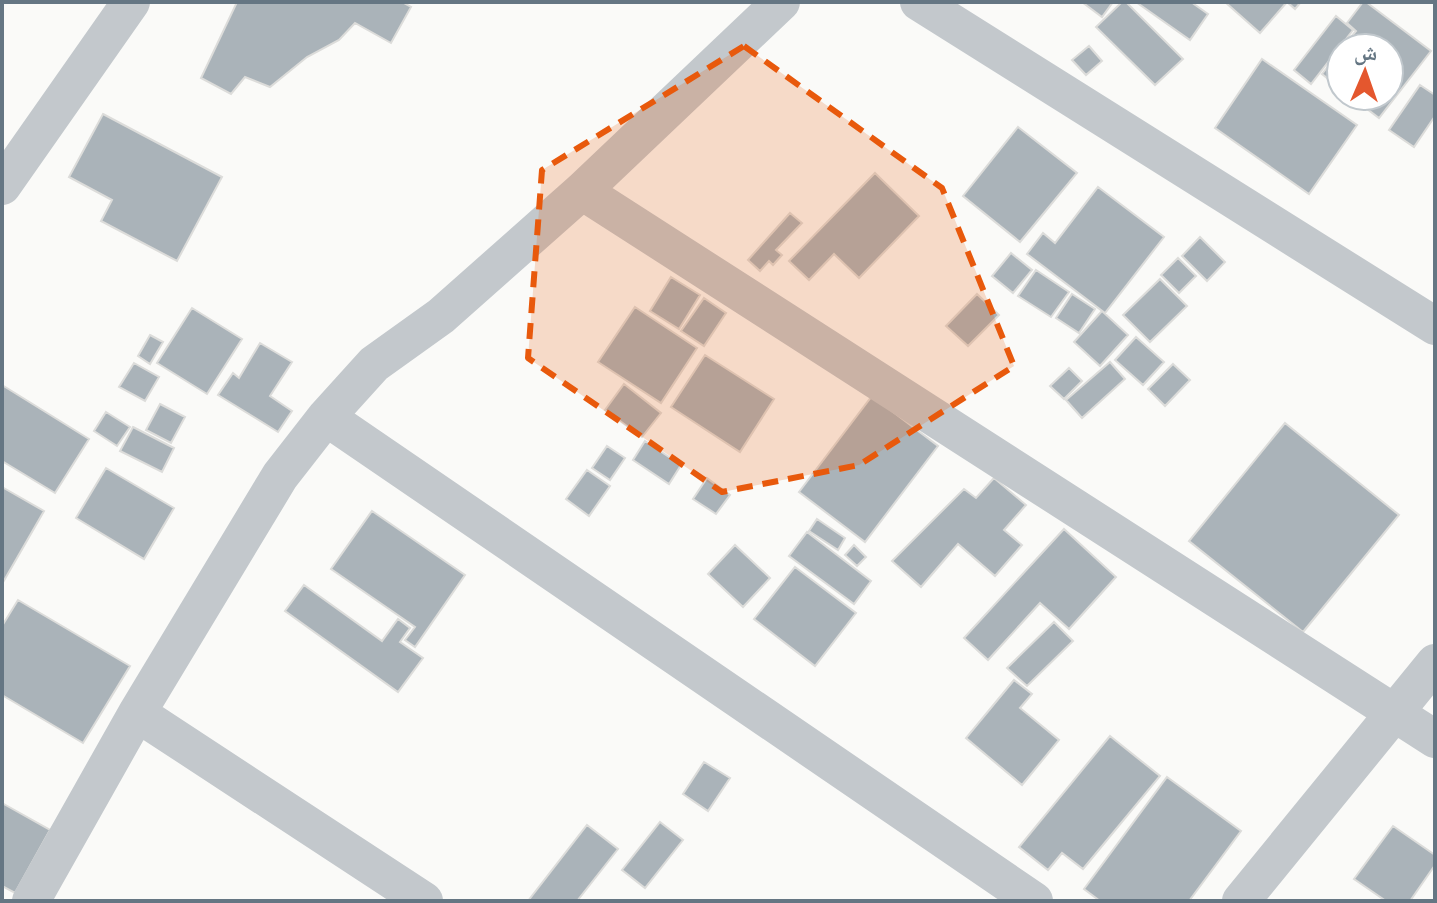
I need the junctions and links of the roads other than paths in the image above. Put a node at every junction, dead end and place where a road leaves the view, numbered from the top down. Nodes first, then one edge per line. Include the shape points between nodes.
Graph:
1 (131, 2) edge
2 (781, 2) edge
3 (919, 2) edge
4 (2, 186) edge
5 (582, 191) junction
6 (1435, 326) edge
7 (326, 417) junction
8 (1435, 663) edge
9 (137, 713) junction
10 (1394, 713) junction
11 (1435, 739) edge
12 (31, 901) edge
13 (424, 901) edge
14 (1034, 901) edge
15 (1241, 901) edge

1 - 4 street
2 - 5 street
3 - 6 street
5 - 7 street via 441,316 374,364
5 - 10 street
7 - 9 street via 280,476
7 - 14 street
8 - 10 street
9 - 12 street
9 - 13 street
10 - 11 street
10 - 15 street

